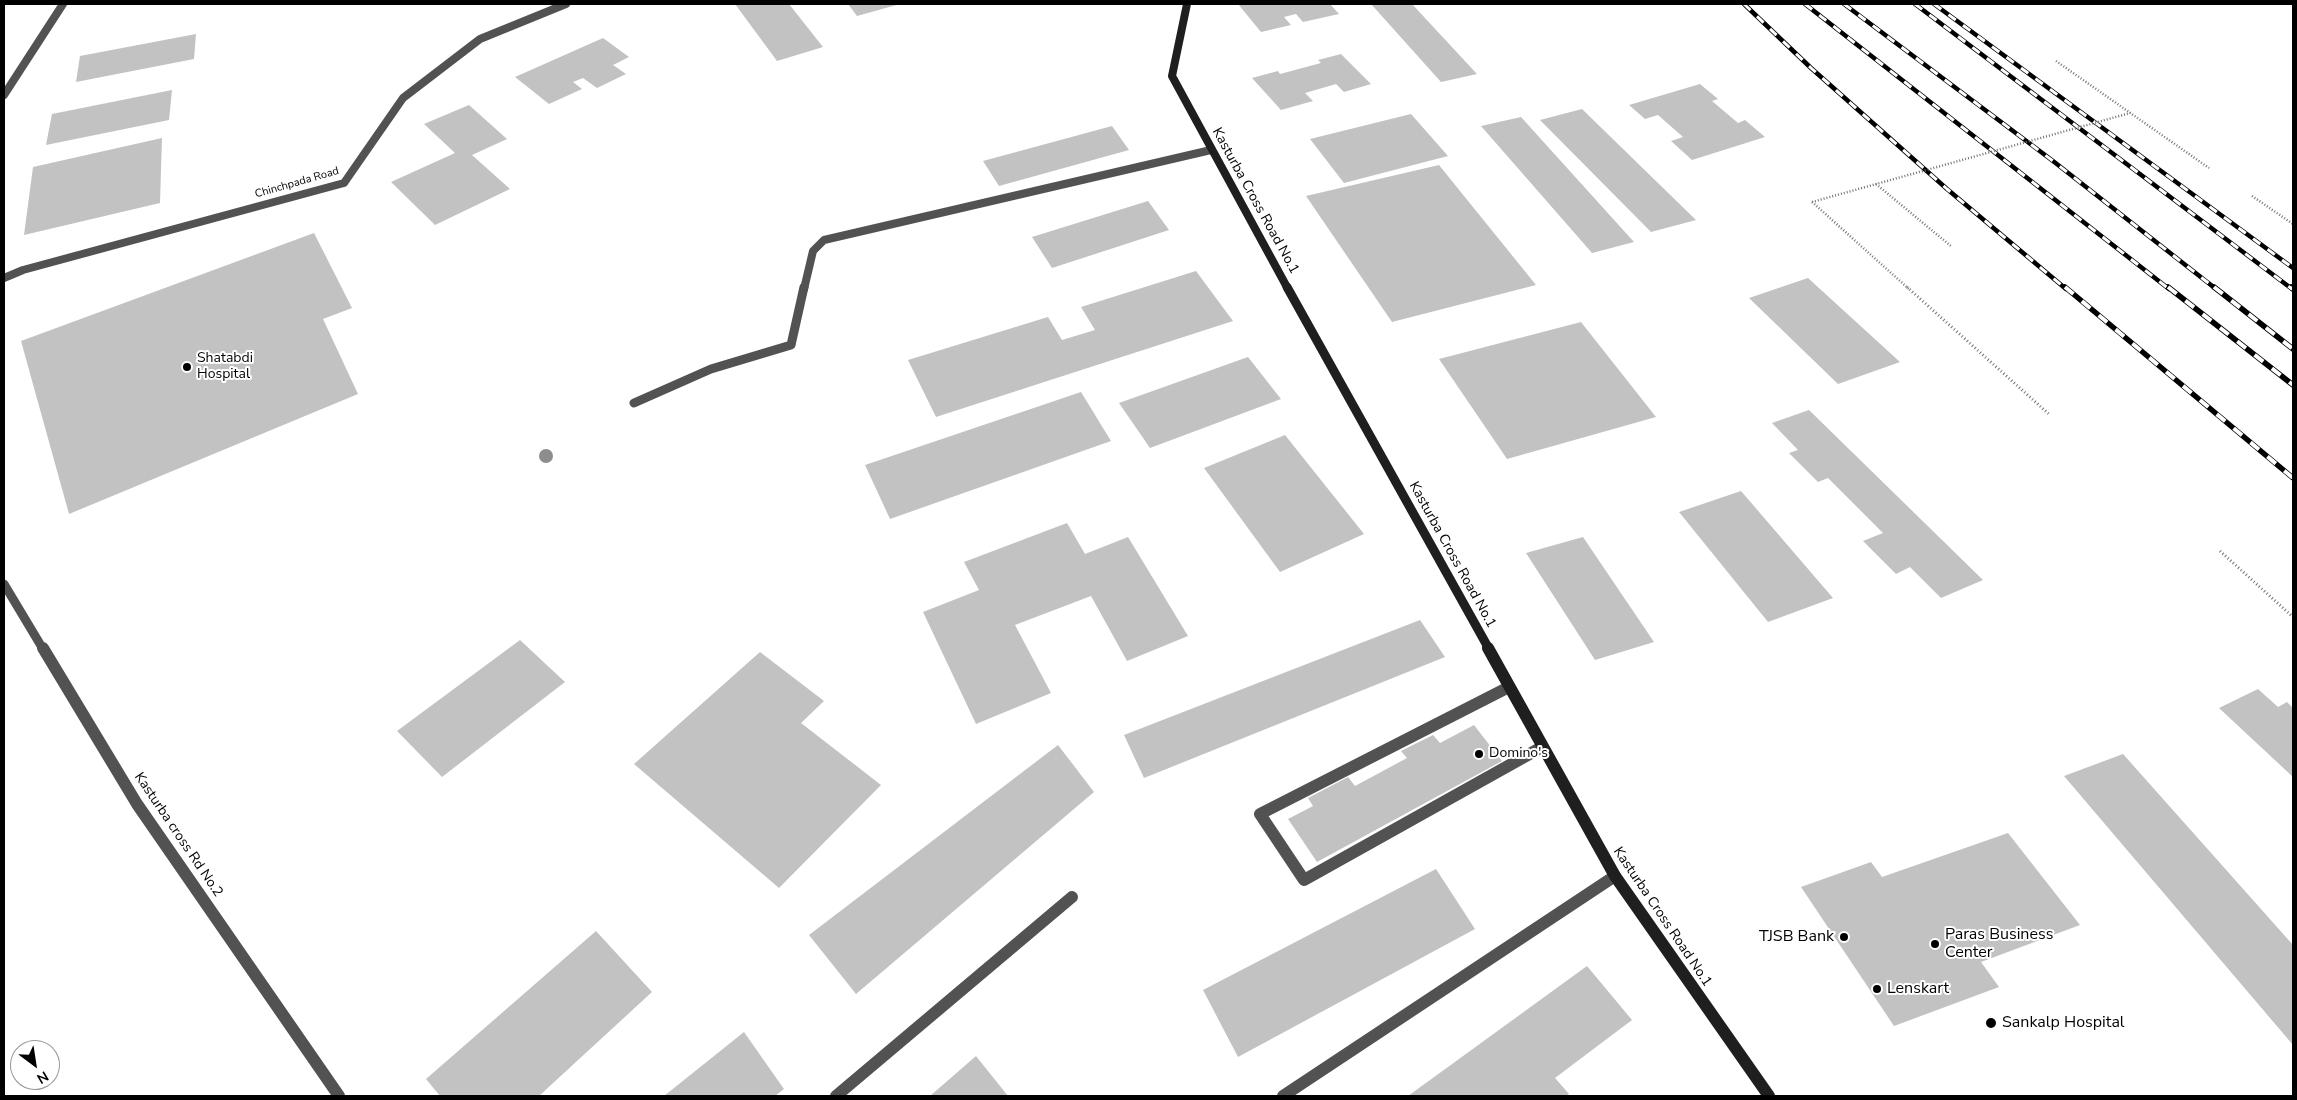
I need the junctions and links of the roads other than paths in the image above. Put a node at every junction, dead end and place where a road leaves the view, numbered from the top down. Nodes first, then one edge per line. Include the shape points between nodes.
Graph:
1 (63, 4) edge
2 (566, 4) edge
3 (1187, 4) edge
4 (4, 95) edge
5 (1211, 150) junction
6 (4, 278) edge
7 (634, 403) dead end
8 (4, 584) edge
9 (1509, 687) junction
10 (1542, 747) junction
11 (1615, 876) junction
12 (1072, 897) dead end
13 (339, 1096) edge
14 (836, 1096) edge
15 (1283, 1096) edge
16 (1769, 1096) edge

1 - 4 street
2 - 6 street, Chinchpada Road via 480,39 403,98 344,183
3 - 5 street, Kasturba Cross Road No.1 via 1172,76
5 - 7 street via 824,240 813,251 791,345 711,369
5 - 9 street, Kasturba Cross Road No.1
8 - 13 street, Kasturba cross Rd No.2 via 137,804
9 - 10 street, Kasturba Cross Road No.1
9 - 10 street via 1260,814 1304,880
10 - 11 street, Kasturba Cross Road No.1
11 - 15 street
11 - 16 street, Kasturba Cross Road No.1
12 - 14 street

